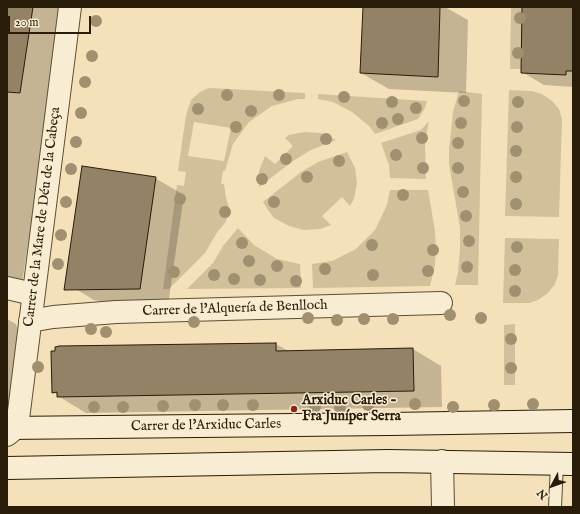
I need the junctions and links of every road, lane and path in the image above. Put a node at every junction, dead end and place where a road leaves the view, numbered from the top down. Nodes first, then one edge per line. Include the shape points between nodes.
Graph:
1 (70, 7) edge
2 (7, 288) edge
3 (33, 294) junction
4 (441, 304) dead end
5 (30, 321) junction
6 (573, 420) edge
7 (10, 430) edge
8 (442, 461) junction
9 (565, 464) edge
10 (7, 468) edge
11 (443, 507) edge
12 (555, 507) edge

1 - 3 main road, Carrer de la Mare de Déu de la Cabeça
2 - 3 main road
3 - 5 main road, Carrer de la Mare de Déu de la Cabeça
4 - 5 main road, Carrer de l'Alquería de Benlloch via 116,312
5 - 7 main road, Carrer de la Mare de Déu de la Cabeça
6 - 7 main road, Carrer de l'Arxiduc Carles
8 - 9 main road
8 - 10 main road
8 - 11 main road
9 - 12 lane

